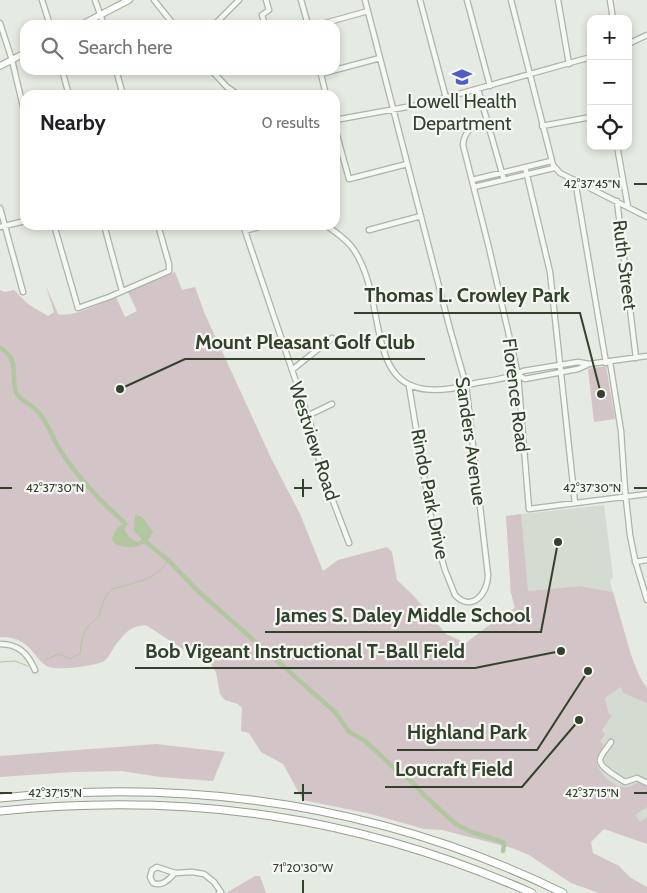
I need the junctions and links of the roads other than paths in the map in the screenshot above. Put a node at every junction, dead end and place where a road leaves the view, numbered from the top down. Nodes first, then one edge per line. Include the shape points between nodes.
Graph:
1 (42, 0) edge
2 (95, 0) edge
3 (129, 0) edge
4 (154, 0) edge
5 (238, 0) edge
6 (266, 0) edge
7 (301, 0) edge
8 (365, 0) edge
9 (420, 0) edge
10 (467, 0) edge
11 (512, 0) edge
12 (558, 0) edge
13 (610, 0) edge
14 (368, 11) junction
15 (100, 15) junction
16 (612, 15) edge
17 (48, 20) edge
18 (90, 20) edge
19 (102, 20) edge
20 (170, 20) edge
21 (219, 20) edge
22 (264, 20) edge
23 (307, 20) edge
24 (336, 20) edge
25 (0, 23) edge
26 (647, 35) edge
27 (632, 42) edge
28 (20, 56) edge
29 (380, 58) junction
30 (587, 58) edge
31 (12, 60) junction
32 (569, 64) junction
33 (0, 66) edge
34 (340, 69) edge
35 (63, 75) edge
36 (117, 75) edge
37 (216, 75) edge
38 (321, 75) edge
39 (529, 75) junction
40 (490, 86) junction
41 (478, 89) junction
42 (68, 90) edge
43 (122, 90) edge
44 (232, 90) edge
45 (325, 90) edge
46 (20, 94) edge
47 (446, 98) junction
48 (393, 110) junction
49 (587, 118) edge
50 (340, 119) edge
51 (488, 120) junction
52 (542, 126) junction
53 (340, 146) edge
54 (618, 150) edge
55 (551, 161) junction
56 (407, 164) junction
57 (525, 167) junction
58 (554, 168) junction
59 (502, 172) junction
60 (527, 174) junction
61 (472, 180) junction
62 (504, 180) junction
63 (575, 180) junction
64 (474, 187) junction
65 (617, 202) junction
66 (628, 207) junction
67 (0, 208) edge
68 (421, 216) junction
69 (647, 217) edge
70 (20, 222) edge
71 (2, 226) edge
72 (55, 230) edge
73 (105, 230) edge
74 (159, 230) edge
75 (248, 230) edge
76 (332, 230) edge
77 (369, 230) dead end
78 (245, 231) joint
79 (122, 291) junction
80 (23, 292) dead end
81 (332, 338) dead end
82 (647, 356) edge
83 (636, 358) junction
84 (608, 362) junction
85 (589, 364) junction
86 (561, 365) junction
87 (292, 370) junction
88 (561, 372) junction
89 (518, 375) junction
90 (466, 385) junction
91 (409, 386) junction
92 (332, 404) dead end
93 (307, 416) junction
94 (647, 494) edge
95 (625, 497) junction
96 (575, 503) junction
97 (349, 543) dead end
98 (647, 560) edge
99 (635, 562) junction
100 (458, 598) joint
101 (647, 600) edge
102 (0, 644) edge
103 (35, 670) dead end
104 (611, 742) dead end
105 (647, 783) edge
106 (0, 798) edge
107 (0, 811) edge
108 (176, 873) junction
109 (220, 892) edge
110 (532, 893) edge
111 (563, 893) edge

1 - 17 street
2 - 15 street
3 - 15 main road
4 - 20 street
5 - 21 street
6 - 22 street via 268,10 262,15
7 - 23 street
8 - 14 street, Sanders Avenue
9 - 47 street
10 - 40 street
11 - 39 street
12 - 32 street
13 - 16 street
14 - 24 street
14 - 29 street, Sanders Avenue
15 - 18 main road
15 - 19 street
25 - 31 street
26 - 27 street
28 - 31 main road
29 - 34 street
29 - 48 street, Sanders Avenue
30 - 32 street
31 - 33 main road
31 - 46 street
32 - 39 street
35 - 42 street
36 - 43 street
37 - 44 street
38 - 45 street
39 - 40 street
39 - 52 street
40 - 41 street
41 - 47 street
41 - 51 street
47 - 48 street
48 - 50 street
48 - 56 street, Sanders Avenue
49 - 52 street
51 - 59 street
51 - 61 street, Florence Road via 470,128 463,140
52 - 55 street
53 - 56 street via 349,179
54 - 66 street
55 - 57 street
55 - 58 street
56 - 68 street, Sanders Avenue
57 - 59 street
57 - 60 street
58 - 60 street
58 - 63 street
59 - 61 street
59 - 62 street
60 - 62 street
60 - 86 street via 550,272
61 - 64 street, Florence Road
62 - 64 street
63 - 65 street
63 - 84 street
64 - 89 street, Florence Road
65 - 66 street
65 - 83 street, Ruth Street
66 - 69 street
67 - 71 street
68 - 77 street
68 - 90 street, Sanders Avenue
70 - 71 street
71 - 80 street
72 - 79 street via 78,308
73 - 79 street
74 - 79 street via 169,271
75 - 78 street
76 - 91 street via 348,242 358,256 386,357 395,373
78 - 87 street, Westview Road
81 - 87 street
82 - 83 street
83 - 84 street
84 - 85 street
84 - 95 street via 620,432
85 - 86 street
85 - 88 street
86 - 88 street
86 - 89 street via 523,371
87 - 93 street, Westview Road
88 - 89 street via 524,378
88 - 96 street
89 - 90 street
89 - 96 street, Florence Road via 529,509
90 - 91 street via 433,391
90 - 100 street, Sanders Avenue via 488,581 484,592 474,601 465,603
91 - 100 street, Rindo Park Drive via 433,530 448,579
92 - 93 street
93 - 97 street, Westview Road via 322,472
94 - 95 street
95 - 96 street
95 - 99 street
98 - 99 street
99 - 101 street
102 - 103 street via 22,650 30,657
104 - 105 street via 600,764 624,782 637,778
106 - 111 highway via 146,791 209,794 288,804 428,838
107 - 110 highway via 150,804 276,816 400,844 460,863
108 - 108 street via 157,867 151,871 150,877 153,883 161,884
108 - 109 street via 204,874

